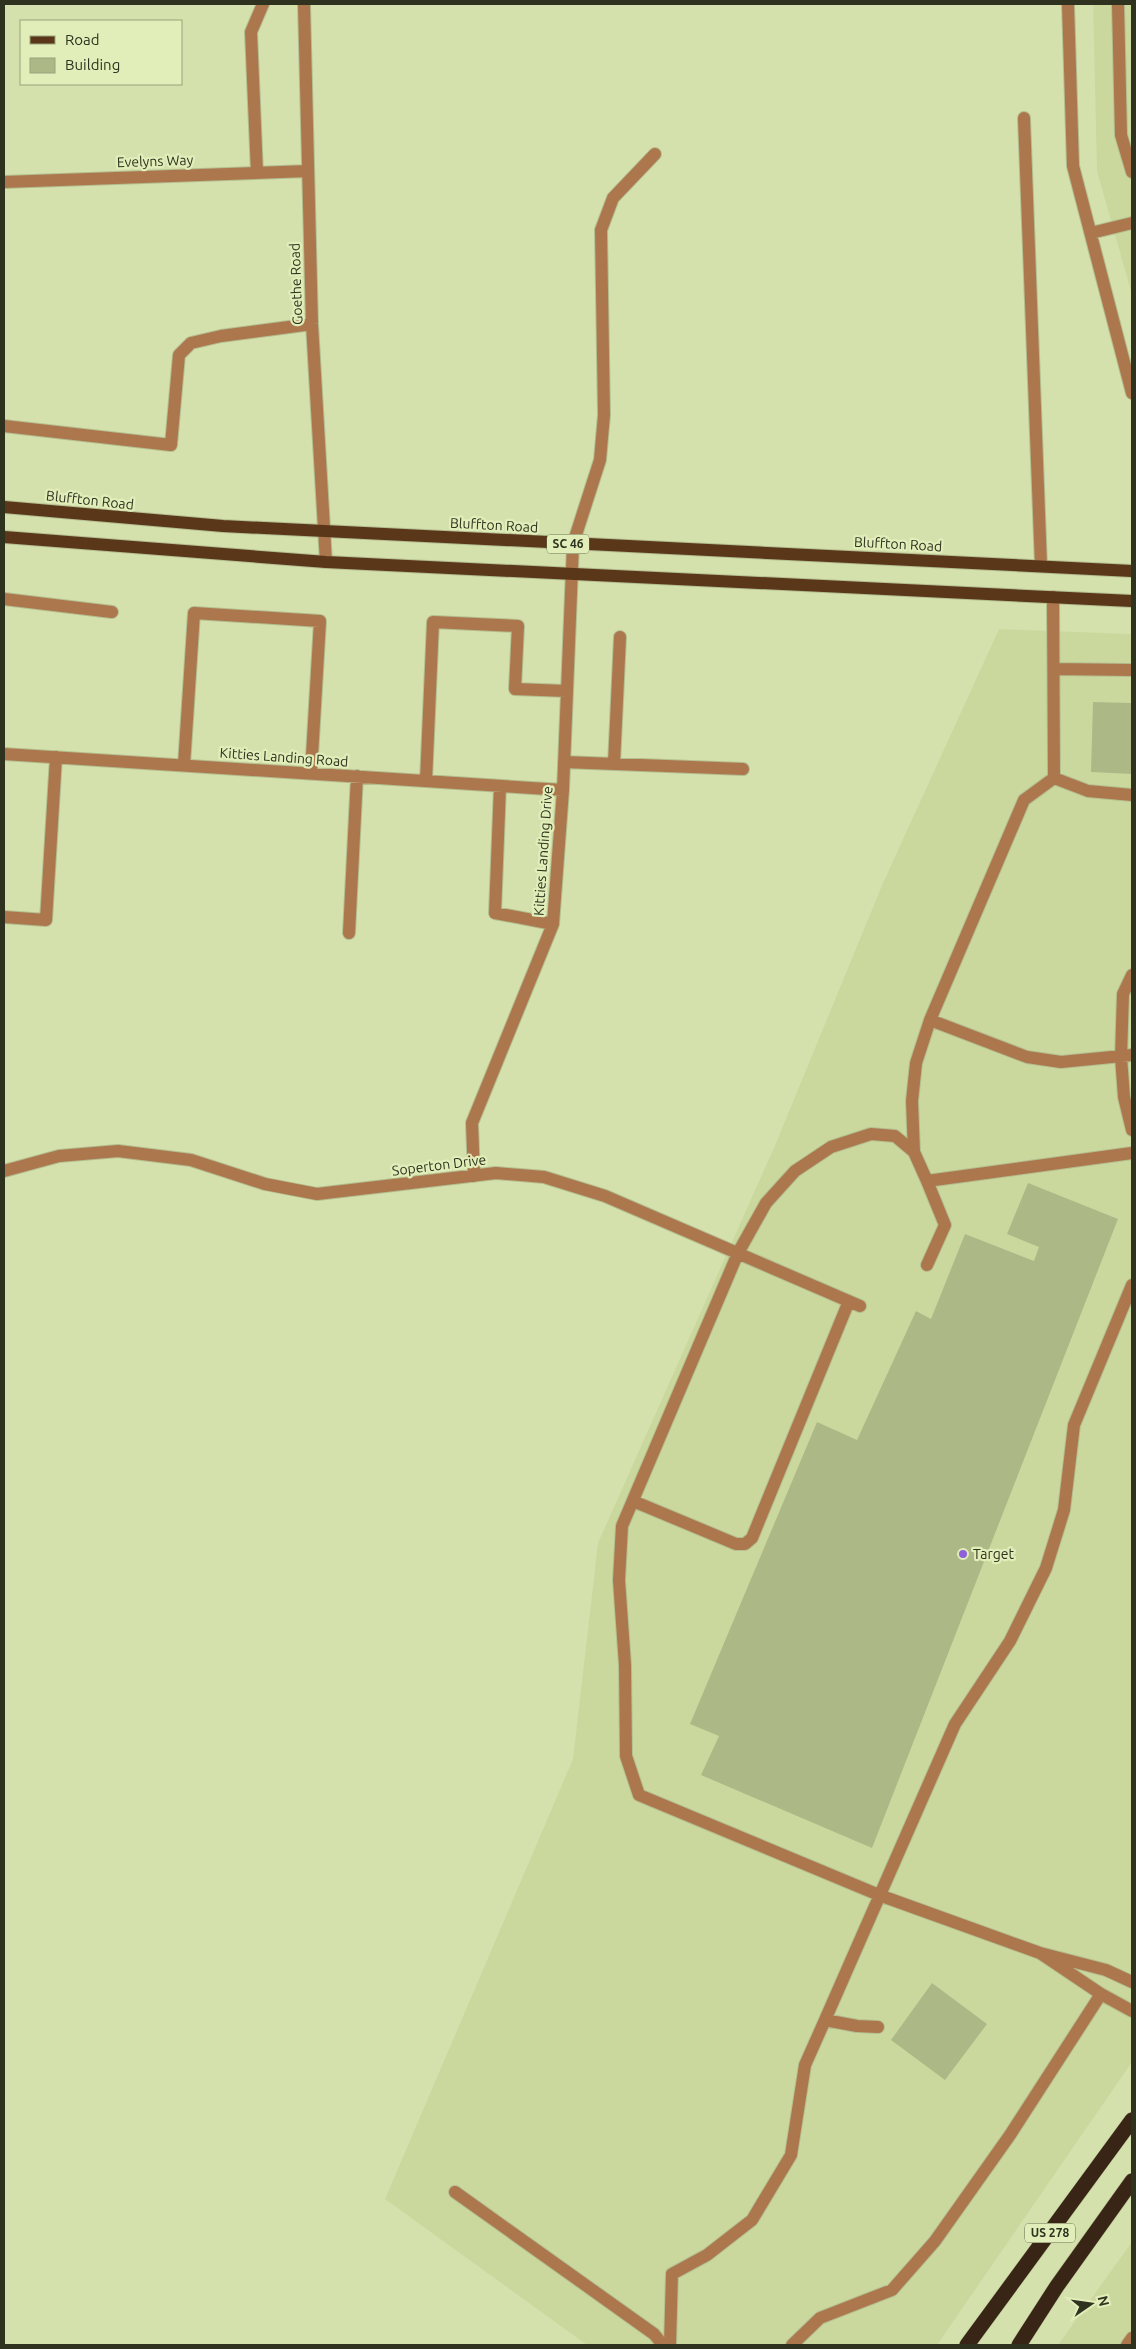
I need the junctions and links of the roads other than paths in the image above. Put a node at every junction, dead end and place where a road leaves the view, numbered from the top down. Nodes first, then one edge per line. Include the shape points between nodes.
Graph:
1 (262, 4) edge
2 (304, 4) edge
3 (1068, 4) edge
4 (1118, 4) edge
5 (1024, 118) dead end
6 (655, 154) dead end
7 (308, 171) junction
8 (257, 172) junction
9 (1132, 172) edge
10 (4, 182) edge
11 (1132, 223) edge
12 (1091, 233) junction
13 (312, 324) junction
14 (1132, 393) edge
15 (4, 426) edge
16 (4, 507) edge
17 (323, 530) junction
18 (4, 537) edge
19 (572, 544) junction
20 (326, 562) junction
21 (1041, 566) junction
22 (1132, 571) edge
23 (570, 573) junction
24 (1053, 597) junction
25 (4, 599) edge
26 (1132, 601) edge
27 (112, 612) dead end
28 (620, 637) dead end
29 (1054, 669) junction
30 (1132, 670) edge
31 (566, 691) junction
32 (4, 754) edge
33 (56, 757) junction
34 (564, 762) junction
35 (614, 764) junction
36 (184, 765) junction
37 (743, 770) dead end
38 (311, 774) junction
39 (357, 776) junction
40 (1054, 778) junction
41 (426, 781) junction
42 (500, 786) junction
43 (563, 790) junction
44 (1132, 795) edge
45 (4, 917) edge
46 (553, 924) junction
47 (349, 933) dead end
48 (1132, 975) edge
49 (930, 1020) junction
50 (1126, 1056) edge
51 (1132, 1130) edge
52 (914, 1152) junction
53 (1132, 1153) edge
54 (4, 1171) edge
55 (474, 1176) junction
56 (927, 1181) junction
57 (738, 1253) junction
58 (928, 1265) dead end
59 (1132, 1285) edge
60 (633, 1501) junction
61 (879, 1895) junction
62 (1040, 1953) junction
63 (1132, 1982) edge
64 (1101, 1994) junction
65 (1132, 2011) edge
66 (825, 2020) junction
67 (878, 2027) dead end
68 (1132, 2120) edge
69 (1132, 2181) edge
70 (455, 2192) dead end
71 (1132, 2338) edge
72 (663, 2345) edge
73 (670, 2345) edge
74 (792, 2345) edge
75 (967, 2345) edge
76 (1019, 2345) edge
77 (1127, 2345) edge

1 - 8 street via 251,32
2 - 7 street, Goethe Road
3 - 12 street via 1073,166
4 - 9 street via 1120,135
5 - 21 street
6 - 19 street, Kitties Landing Drive via 614,198 601,230 604,415 600,460
7 - 8 street, Evelyns Way
7 - 13 street, Goethe Road
8 - 10 street, Evelyns Way
11 - 12 street
12 - 14 street
13 - 15 street via 191,343 179,355 171,445
13 - 17 street, Goethe Road
16 - 17 main road, Bluffton Road / SC 46 via 139,520
17 - 19 main road, Bluffton Road / SC 46
17 - 20 street, Goethe Road
18 - 20 main road, SC 46
19 - 21 main road, Bluffton Road / SC 46
19 - 23 street, Kitties Landing Drive
20 - 23 main road, SC 46
21 - 22 main road, Bluffton Road / SC 46
23 - 24 main road, SC 46
23 - 31 street, Kitties Landing Drive
24 - 26 main road, SC 46
24 - 29 street
25 - 27 street
28 - 35 street
29 - 30 street
29 - 40 street
31 - 34 street, Kitties Landing Drive
31 - 41 street via 515,689 518,626 433,622
32 - 33 street, Kitties Landing Road
33 - 36 street, Kitties Landing Road
33 - 45 street via 46,920
34 - 35 street
34 - 43 street, Kitties Landing Drive
35 - 37 street
36 - 38 street, Kitties Landing Road
36 - 38 street via 194,613 320,621
38 - 39 street, Kitties Landing Road
39 - 41 street, Kitties Landing Road
39 - 47 street
40 - 44 street via 1088,791
40 - 49 street via 1024,800
41 - 42 street, Kitties Landing Road
42 - 43 street, Kitties Landing Road
42 - 46 street via 495,913
43 - 46 street, Kitties Landing Drive
46 - 55 street, Kitties Landing Drive via 472,1123
48 - 50 street via 1123,994
49 - 50 street via 1027,1057 1060,1062
49 - 52 street via 916,1063 912,1101
50 - 51 street via 1124,1097
52 - 56 street
52 - 57 street via 895,1136 871,1134 831,1147 795,1170 766,1203
53 - 56 street
54 - 55 street, Soperton Drive via 59,1156 118,1151 191,1160 265,1184 316,1194
55 - 57 street, Soperton Drive via 496,1173 544,1177 605,1196
56 - 58 street via 944,1225
57 - 60 street
57 - 60 street, Soperton Drive via 854,1303 752,1538 745,1544 736,1544
59 - 61 street via 1074,1425 1064,1510 1046,1568 1010,1641 955,1724
60 - 61 street via 622,1526 619,1580 625,1665 626,1756 639,1795
61 - 62 street
61 - 66 street
62 - 63 street via 1106,1970
62 - 64 street
64 - 65 street
64 - 74 street via 1004,2143 935,2241 892,2290 820,2318
66 - 67 street
66 - 73 street via 806,2065 791,2155 752,2220 707,2255 672,2274
68 - 75 highway, US 278
69 - 76 highway, US 278
70 - 72 street via 654,2334
71 - 77 street

